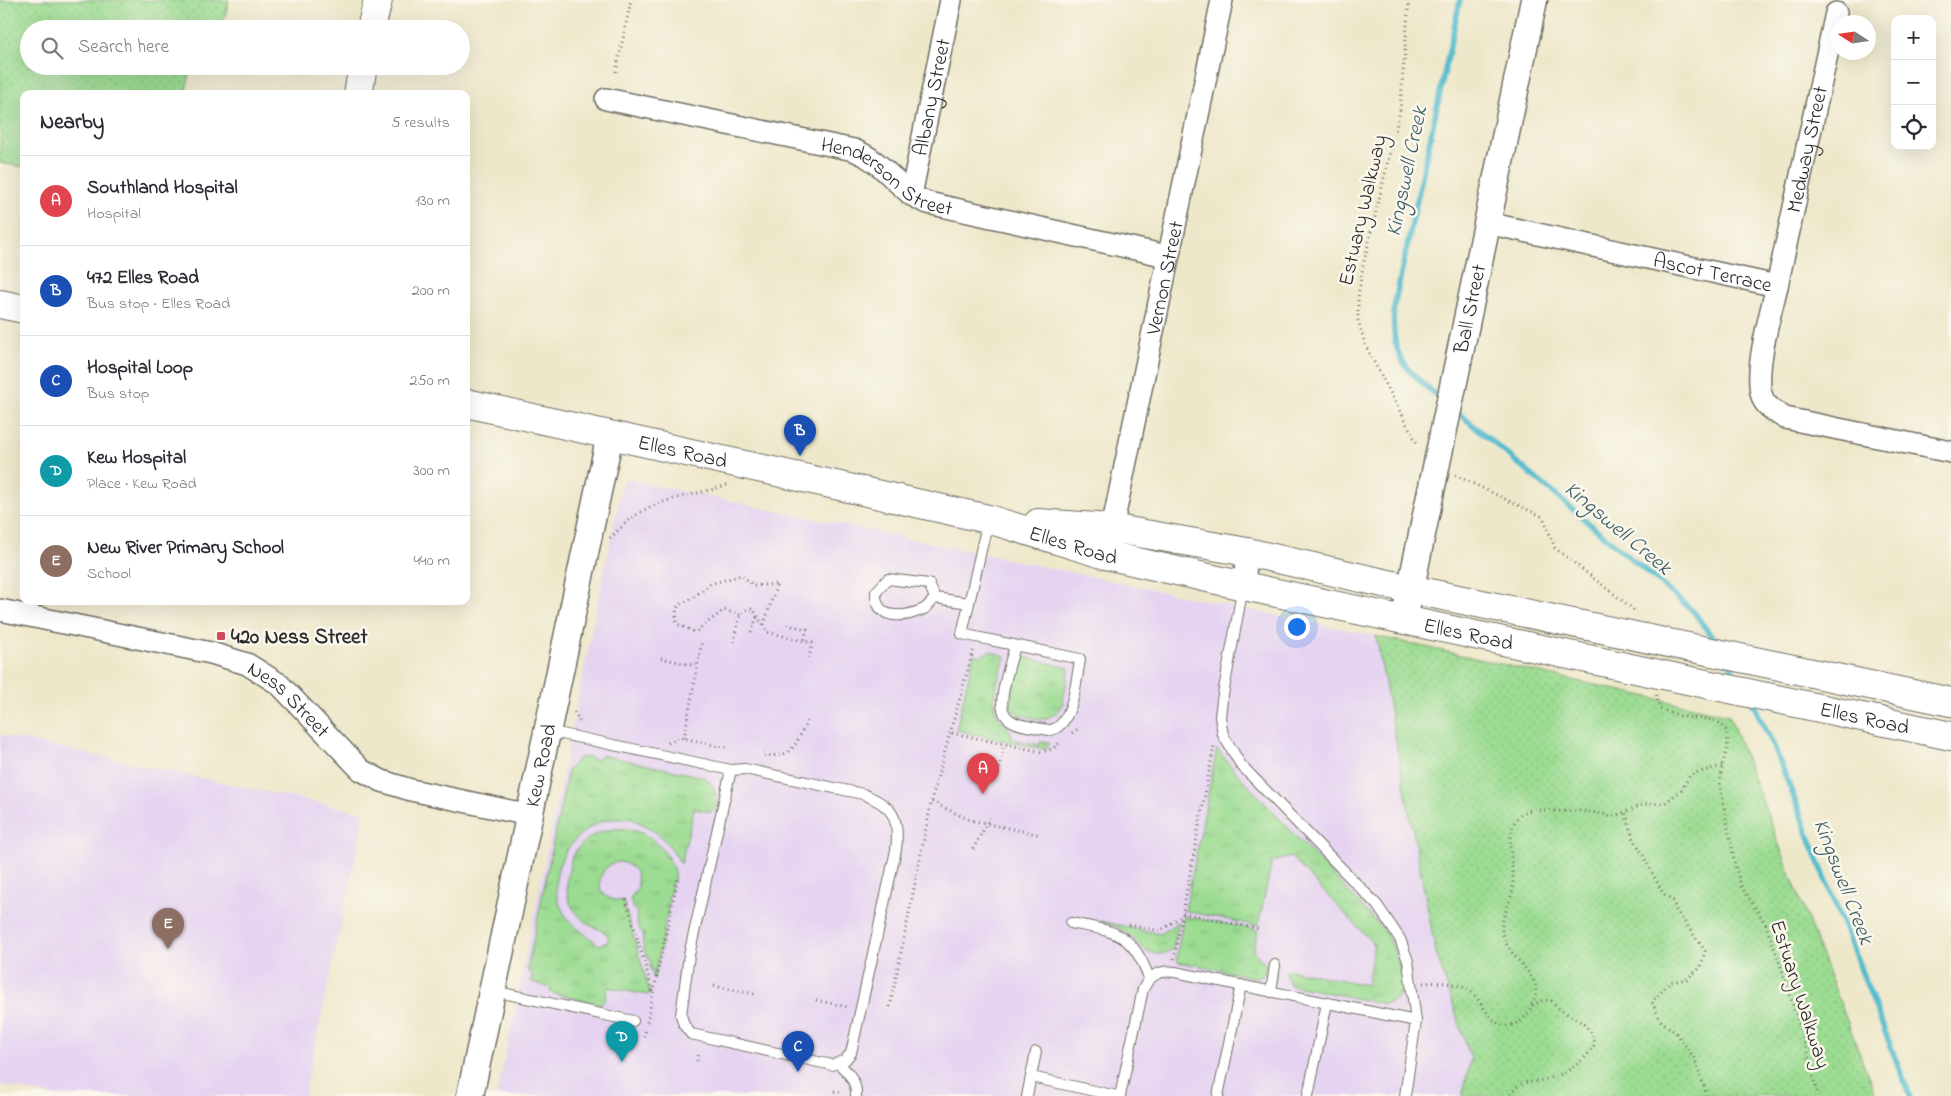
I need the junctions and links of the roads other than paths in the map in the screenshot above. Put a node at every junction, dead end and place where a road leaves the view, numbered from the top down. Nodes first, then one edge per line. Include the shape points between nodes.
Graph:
1 (378, 0) edge
2 (951, 0) edge
3 (1222, 0) edge
4 (1534, 0) edge
5 (1836, 13) dead end
6 (373, 20) edge
7 (362, 75) edge
8 (359, 90) edge
9 (606, 99) dead end
10 (911, 195) junction
11 (1487, 223) junction
12 (1167, 256) junction
13 (1777, 286) junction
14 (0, 304) edge
15 (20, 308) edge
16 (470, 403) edge
17 (610, 435) junction
18 (1951, 452) edge
19 (988, 519) junction
20 (1111, 528) junction
21 (1248, 552) junction
22 (1106, 555) junction
23 (1244, 586) junction
24 (1410, 589) junction
25 (935, 598) junction
26 (969, 603) junction
27 (0, 610) edge
28 (1404, 620) junction
29 (1015, 646) junction
30 (1951, 702) edge
31 (547, 731) junction
32 (1951, 736) edge
33 (731, 770) junction
34 (529, 816) junction
35 (1071, 923) dead end
36 (1276, 965) dead end
37 (1149, 978) junction
38 (1241, 985) junction
39 (492, 991) junction
40 (1271, 992) junction
41 (1327, 1004) junction
42 (633, 1021) dead end
43 (1416, 1021) junction
44 (1036, 1052) dead end
45 (839, 1064) junction
46 (1031, 1077) junction
47 (470, 1096) edge
48 (856, 1096) edge
49 (1026, 1096) edge
50 (1118, 1096) edge
51 (1218, 1096) edge
52 (1308, 1096) edge
53 (1405, 1096) edge

1 - 6 main road
2 - 10 street, Albany Street
3 - 12 street, Vernon Street
4 - 11 street, Ball Street
5 - 13 street, Medway Street
7 - 8 main road
9 - 10 street, Henderson Street via 854,150 879,164
10 - 12 street, Henderson Street via 953,210
11 - 13 street, Ascot Terrace
11 - 24 street, Ball Street
12 - 20 street, Vernon Street
13 - 18 street, Ascot Terrace via 1758,378 1764,402 1773,411 1785,418
14 - 15 main road
16 - 17 main road, Elles Road
17 - 19 main road, Elles Road
17 - 31 street, Kew Road
19 - 20 main road, Elles Road
19 - 22 main road, Elles Road
19 - 26 lane
20 - 21 main road, Elles Road
20 - 22 street, Vernon Street
21 - 23 street
21 - 24 main road, Elles Road
22 - 23 main road, Elles Road
23 - 28 main road, Elles Road
23 - 43 lane via 1222,700 1220,717 1224,735 1241,765 1382,911 1400,939 1408,961
24 - 28 street, Ball Street
24 - 30 main road, Elles Road
25 - 25 lane via 926,609 894,616 882,613 876,592 888,579 897,579 929,584
25 - 26 lane
26 - 29 lane via 962,634
27 - 34 street, Ness Street via 211,653 247,664 279,684 361,770 411,790
28 - 32 main road, Elles Road
29 - 29 lane via 1080,659 1070,711 1057,727 1050,730 1016,724 1007,718 1002,700
31 - 33 lane
31 - 34 street, Kew Road
33 - 45 lane via 689,955 681,1015 684,1026 691,1034
33 - 45 lane via 745,769 862,794 888,807 895,818 898,832 896,850 862,1010 851,1053
34 - 39 street, Kew Road
35 - 37 lane via 1113,931 1129,942 1142,957
36 - 40 lane
37 - 38 lane via 1162,971
37 - 50 lane via 1143,989
38 - 40 lane
38 - 51 lane
39 - 42 lane
39 - 47 street, Kew Road
40 - 41 lane
41 - 43 lane
41 - 52 lane
43 - 53 lane
44 - 46 lane
45 - 48 lane via 856,1085
46 - 49 lane
46 - 50 lane

